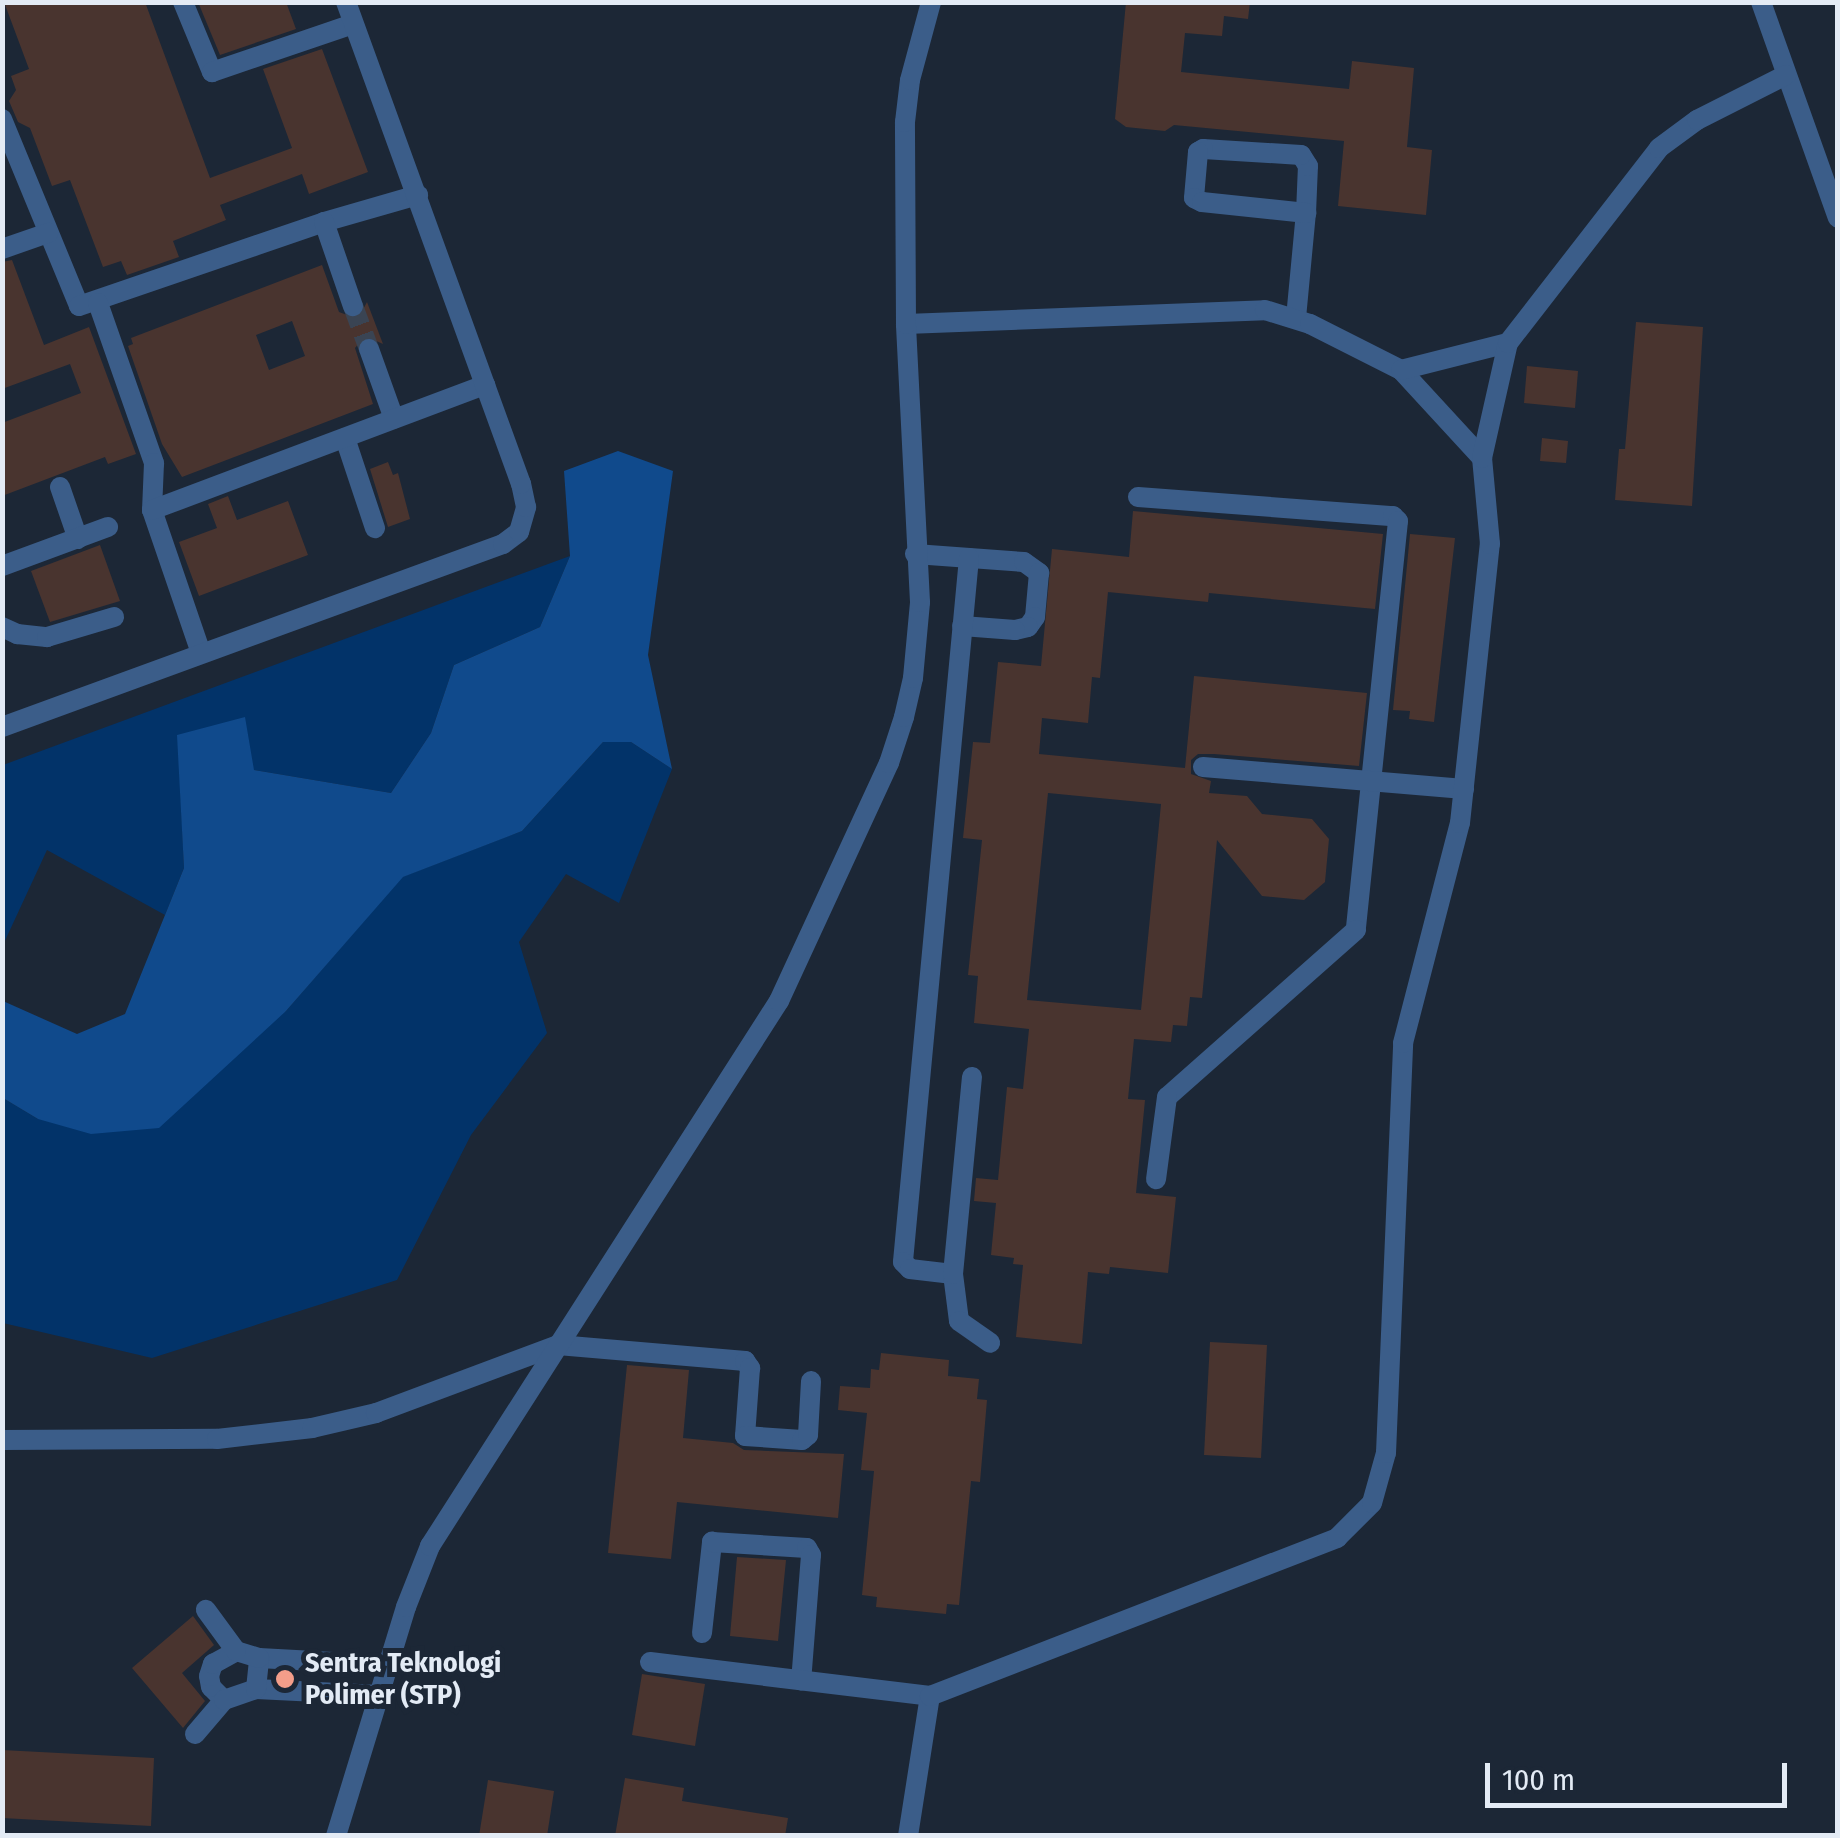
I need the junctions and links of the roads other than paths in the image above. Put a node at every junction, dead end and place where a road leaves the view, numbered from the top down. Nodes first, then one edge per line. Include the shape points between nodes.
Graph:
1 (183, 2) edge
2 (346, 2) edge
3 (931, 2) edge
4 (1761, 2) edge
5 (353, 24) junction
6 (1786, 76) junction
7 (2, 119) edge
8 (7, 148) edge
9 (418, 195) junction
10 (1306, 213) junction
11 (1838, 218) edge
12 (324, 222) junction
13 (48, 233) junction
14 (2, 249) edge
15 (98, 303) junction
16 (353, 306) tunnel mouth
17 (1296, 318) junction
18 (906, 324) junction
19 (1508, 343) junction
20 (369, 349) tunnel mouth
21 (1401, 370) junction
22 (485, 385) junction
23 (394, 419) junction
24 (345, 438) junction
25 (1482, 458) junction
26 (60, 487) dead end
27 (1138, 497) dead end
28 (152, 510) junction
29 (108, 527) dead end
30 (375, 528) dead end
31 (78, 538) junction
32 (915, 554) junction
33 (969, 558) junction
34 (2, 566) edge
35 (114, 617) dead end
36 (962, 626) junction
37 (2, 627) edge
38 (202, 653) junction
39 (2, 726) edge
40 (1203, 768) dead end
41 (1374, 783) junction
42 (1464, 788) junction
43 (972, 1076) dead end
44 (1156, 1179) dead end
45 (953, 1274) junction
46 (990, 1343) dead end
47 (558, 1346) junction
48 (810, 1381) dead end
49 (2, 1440) edge
50 (206, 1610) dead end
51 (702, 1633) dead end
52 (236, 1650) junction
53 (259, 1658) junction
54 (650, 1662) dead end
55 (388, 1665) junction
56 (801, 1681) junction
57 (256, 1689) junction
58 (379, 1695) junction
59 (930, 1696) junction
60 (224, 1700) junction
61 (195, 1734) dead end
62 (336, 1836) edge
63 (908, 1836) edge

1 - 5 lane via 212,72
2 - 5 lane
3 - 18 lane via 904,122
4 - 6 lane
5 - 9 lane
6 - 11 lane
6 - 19 lane via 1697,120 1659,148
7 - 8 lane
8 - 13 lane
9 - 12 lane
9 - 22 lane
10 - 10 lane via 1308,166 1301,155 1198,152 1194,198
10 - 17 lane
12 - 15 lane
12 - 16 lane
13 - 14 lane
13 - 15 lane via 76,303
15 - 28 lane via 154,463
17 - 18 lane via 1233,308
17 - 21 lane
18 - 32 lane
19 - 21 lane
19 - 25 lane
20 - 23 lane
21 - 25 lane
22 - 23 lane
22 - 38 lane via 522,484 526,507 519,532 503,544
23 - 24 lane
24 - 28 lane
24 - 30 lane
25 - 42 lane via 1490,544
26 - 31 lane
27 - 41 lane via 1398,521
28 - 38 lane
29 - 31 lane
31 - 34 lane
32 - 33 lane
32 - 47 lane via 919,637 904,717 828,899 780,1002
33 - 36 lane
33 - 36 lane via 1033,566 1039,574 1036,617 1015,630
35 - 37 lane via 47,636
36 - 45 lane via 903,1262 910,1269
38 - 39 lane
40 - 41 lane
41 - 42 lane
41 - 44 lane via 1356,930 1167,1097
42 - 59 lane via 1451,869 1404,1043 1386,1452 1372,1503 1336,1538
43 - 45 lane
45 - 46 lane via 959,1321
47 - 48 lane via 745,1361 750,1368 744,1429 751,1439 806,1439
47 - 49 lane via 376,1413 312,1428 217,1439
47 - 55 lane via 430,1546
50 - 52 lane
51 - 56 lane via 712,1542 807,1548
52 - 53 lane
52 - 60 lane via 210,1669 210,1688
53 - 55 lane
53 - 57 lane
54 - 56 lane
55 - 58 lane
56 - 59 lane
57 - 58 lane
57 - 60 lane
58 - 62 lane
59 - 63 lane
60 - 61 lane

